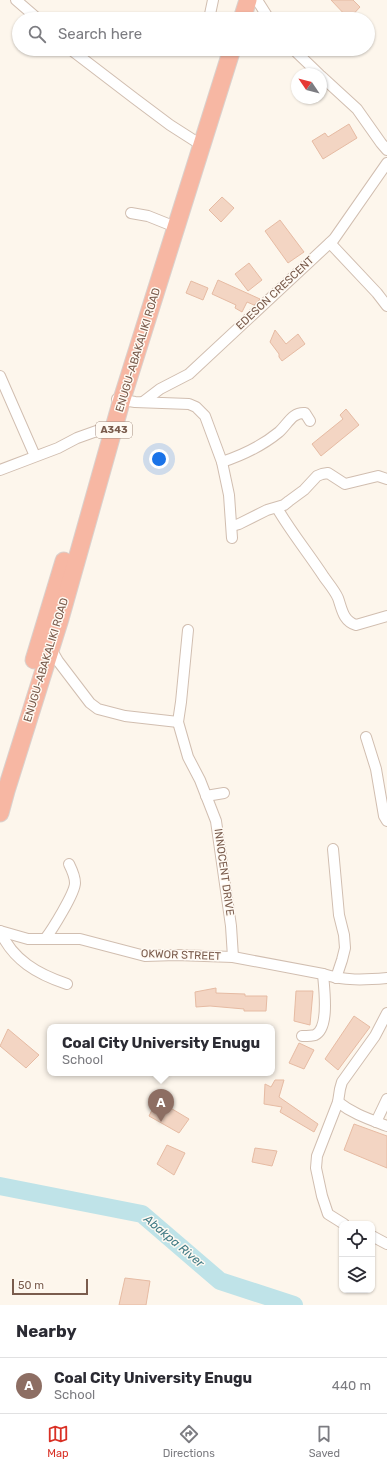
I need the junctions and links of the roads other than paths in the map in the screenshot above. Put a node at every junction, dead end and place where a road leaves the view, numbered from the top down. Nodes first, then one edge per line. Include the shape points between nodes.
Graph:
1 (16, 0) edge
2 (213, 0) edge
3 (240, 0) edge
4 (248, 0) edge
5 (257, 0) edge
6 (30, 12) edge
7 (210, 12) edge
8 (236, 12) edge
9 (244, 12) edge
10 (265, 12) edge
11 (79, 56) edge
12 (222, 56) edge
13 (230, 56) edge
14 (300, 56) edge
15 (313, 68) edge
16 (327, 82) edge
17 (195, 141) junction
18 (387, 150) edge
19 (387, 163) edge
20 (130, 213) dead end
21 (168, 224) junction
22 (330, 243) junction
23 (387, 306) edge
24 (0, 376) edge
25 (119, 399) junction
26 (143, 402) junction
27 (310, 421) dead end
28 (106, 428) junction
29 (35, 456) junction
30 (222, 462) junction
31 (0, 470) edge
32 (387, 479) edge
33 (277, 508) junction
34 (232, 526) junction
35 (232, 538) dead end
36 (387, 616) edge
37 (188, 630) dead end
38 (46, 641) junction
39 (178, 722) junction
40 (366, 737) dead end
41 (0, 770) edge
42 (224, 793) dead end
43 (206, 796) junction
44 (0, 813) edge
45 (387, 821) edge
46 (333, 849) dead end
47 (69, 864) dead end
48 (0, 931) edge
49 (45, 939) junction
50 (233, 957) junction
51 (323, 974) junction
52 (336, 978) junction
53 (387, 978) edge
54 (66, 984) dead end
55 (387, 1013) edge
56 (302, 1036) dead end
57 (387, 1099) edge
58 (338, 1102) junction
59 (376, 1122) junction
60 (387, 1126) edge
61 (339, 1221) edge
62 (375, 1238) edge
63 (387, 1244) edge

1 - 6 street
2 - 7 street
3 - 8 highway
4 - 9 highway
5 - 10 street
11 - 17 street
12 - 17 highway, ENUGU-ABAKALIKI ROAD / A343
13 - 25 highway, ENUGU-ABAKALIKI ROAD / A343
14 - 15 street
16 - 18 street via 356,109
17 - 21 highway, ENUGU-ABAKALIKI ROAD / A343
19 - 22 street, EDESON CRESCENT
20 - 21 street via 148,216
21 - 25 highway, ENUGU-ABAKALIKI ROAD / A343
22 - 23 street
22 - 26 street, EDESON CRESCENT via 190,374 160,389
24 - 29 street
25 - 26 street
25 - 28 highway, ENUGU-ABAKALIKI ROAD / A343
25 - 38 highway, ENUGU-ABAKALIKI ROAD / A343 via 60,619
26 - 30 street via 189,404 196,407 205,416
27 - 30 street via 305,414 293,415 278,432 255,449
28 - 29 street
28 - 38 highway, ENUGU-ABAKALIKI ROAD / A343
29 - 31 street
30 - 34 street
32 - 33 street via 378,476 345,484 325,473 317,476 304,490
33 - 34 street
33 - 36 street via 338,599 348,620 356,625
34 - 35 street
37 - 39 street
38 - 39 street via 90,703 98,709 125,716
38 - 41 highway, ENUGU-ABAKALIKI ROAD / A343
38 - 44 highway, ENUGU-ABAKALIKI ROAD / A343
39 - 43 street, INNOCENT DRIVE via 188,757
40 - 45 street
42 - 43 street
43 - 50 street, INNOCENT DRIVE via 216,821 222,854
46 - 52 street via 345,948
47 - 49 street via 74,873 75,884 53,929
48 - 49 street, OKWOR STREET via 28,940
48 - 54 street, OKWOR STREET via 8,947 27,964 48,978
49 - 50 street, OKWOR STREET via 80,939 145,956
50 - 51 street, OKWOR STREET
51 - 52 street, OKWOR STREET
51 - 56 street via 325,1007 321,1029 314,1035
52 - 53 street, OKWOR STREET
55 - 58 street via 376,1036 342,1082
57 - 59 street
58 - 59 street via 359,1116
58 - 61 street via 317,1156 316,1168 328,1214
59 - 60 street
62 - 63 street

